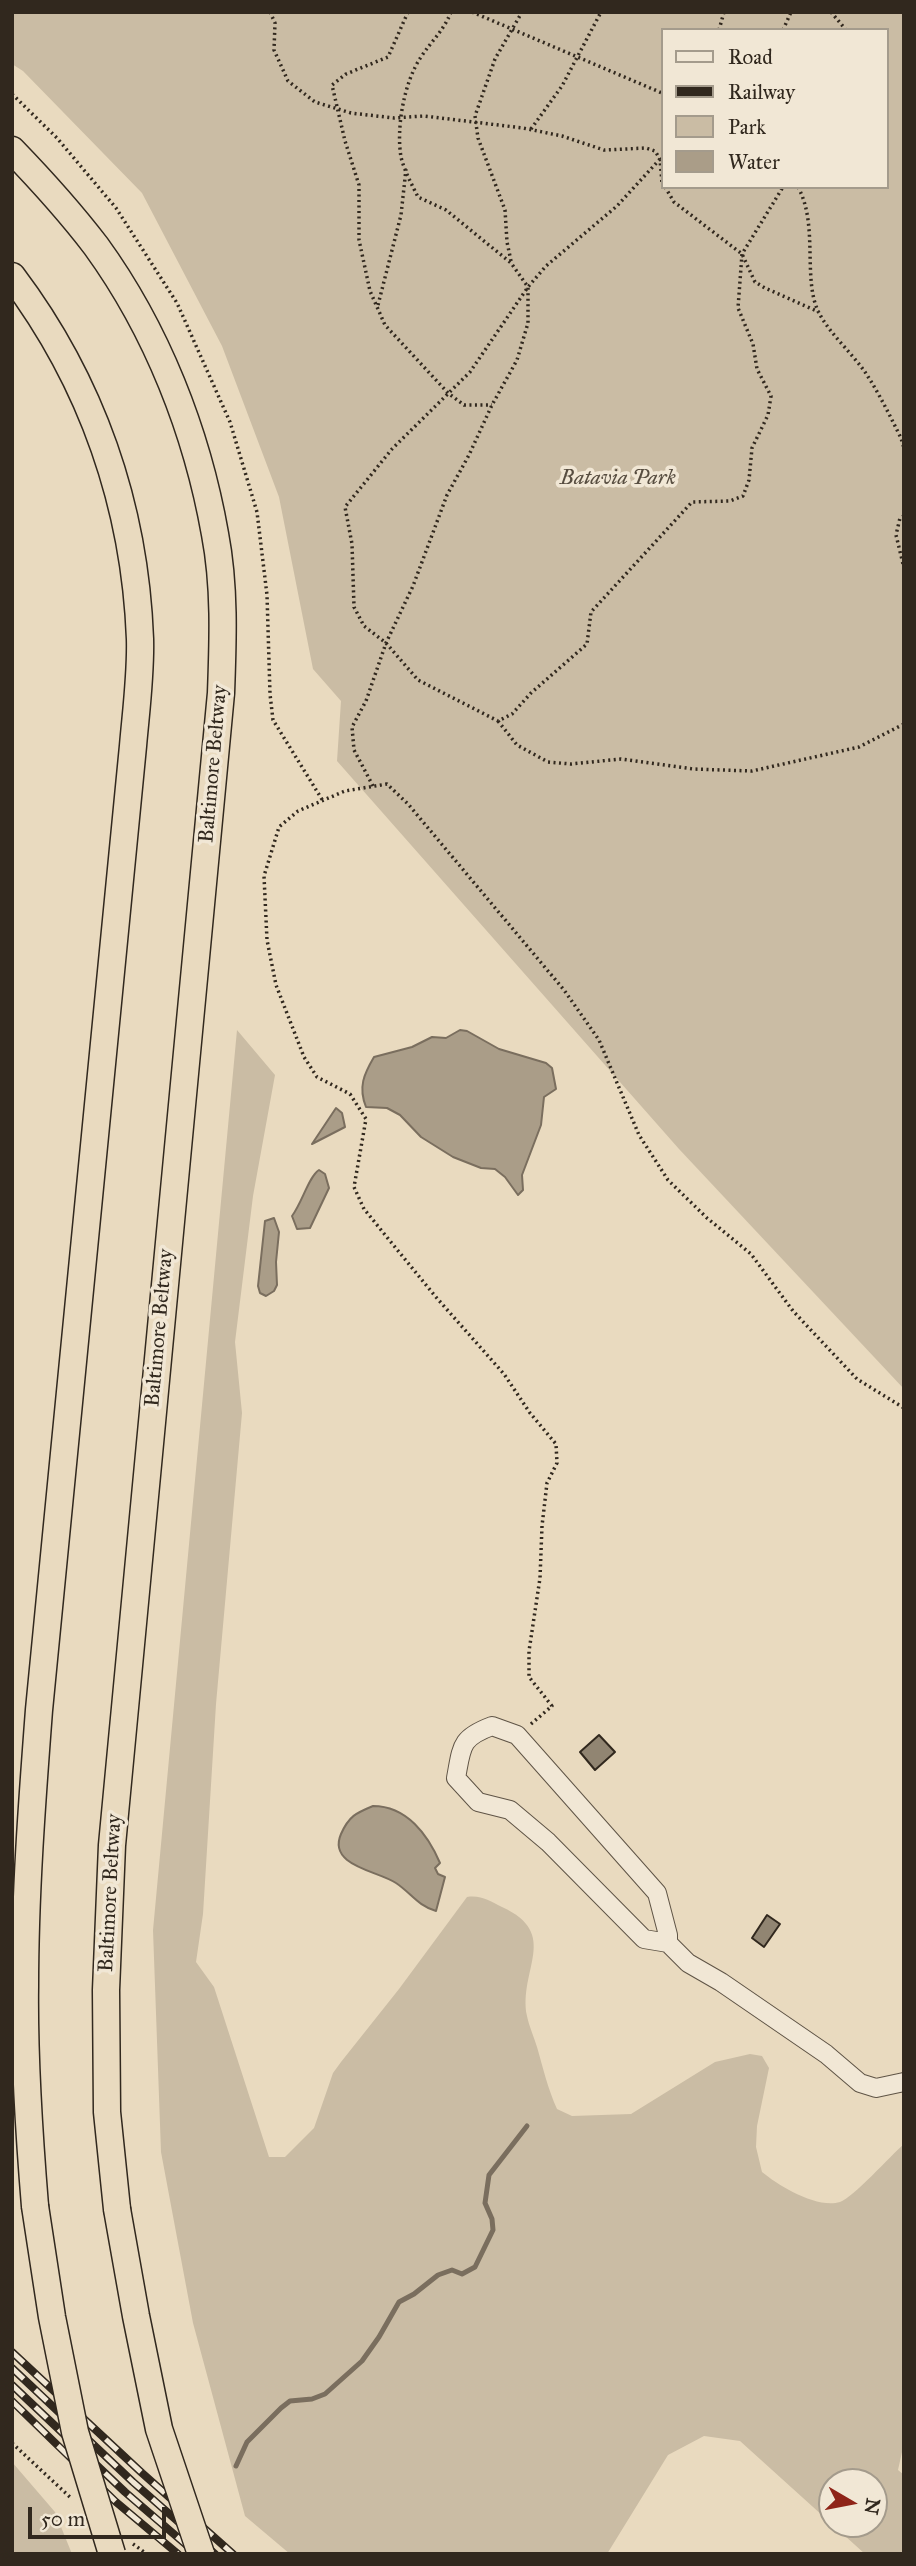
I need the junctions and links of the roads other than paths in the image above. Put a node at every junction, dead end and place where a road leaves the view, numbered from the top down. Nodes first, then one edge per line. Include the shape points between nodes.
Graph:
1 (12, 150) edge
2 (12, 276) edge
3 (668, 1943) junction
4 (904, 2082) edge
5 (112, 2554) edge
6 (201, 2554) edge

1 - 6 highway, Baltimore Beltway, bridge via 96,247 151,339 175,393 202,478 216,536 221,587 221,693 112,1845 106,1990 107,2112 117,2209 159,2429
2 - 5 highway, bridge via 48,326 71,369 111,462 131,548 140,642 41,1696 29,1840 25,1987 27,2110 35,2206 52,2317 75,2432
3 - 3 lane via 657,1893 517,1735 492,1726 472,1734 462,1747 456,1777 478,1802 510,1810 644,1939
3 - 4 lane via 688,1963 774,2018 860,2083 876,2088

